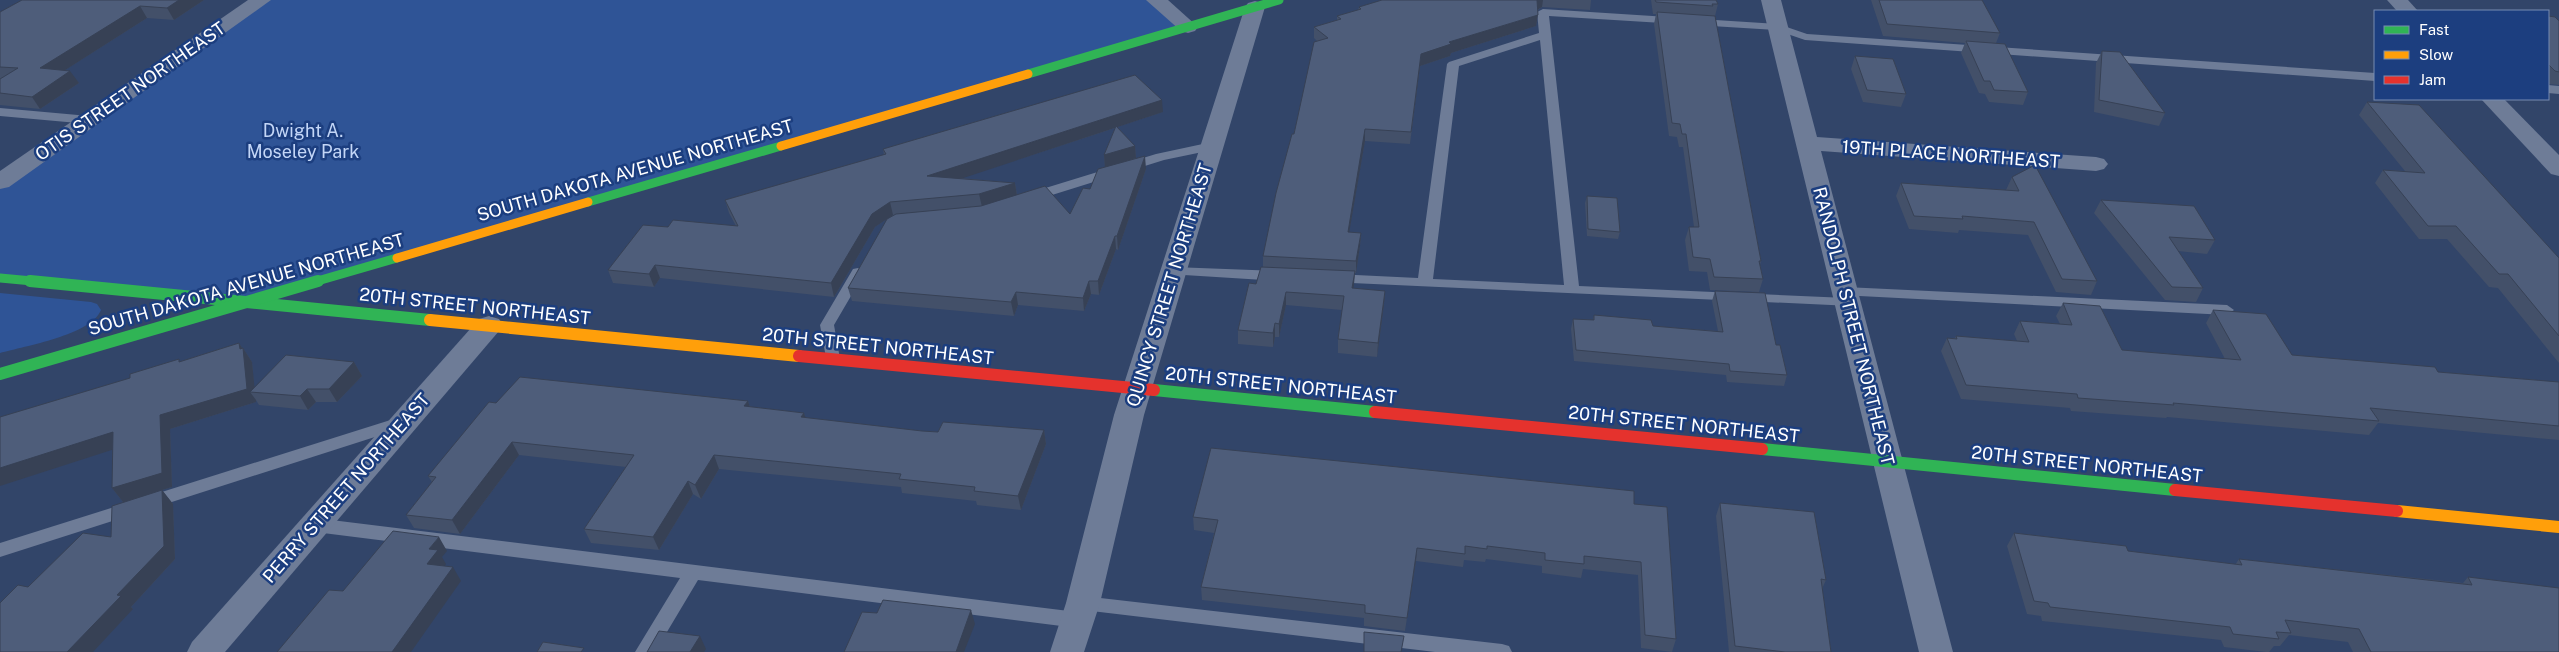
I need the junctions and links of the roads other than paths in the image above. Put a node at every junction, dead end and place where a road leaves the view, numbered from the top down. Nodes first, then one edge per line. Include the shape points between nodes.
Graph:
1 (261, 0) edge
2 (1156, 0) edge
3 (1771, 0) edge
4 (2397, 0) edge
5 (1267, 4) edge
6 (2407, 10) edge
7 (1188, 27) junction
8 (1778, 27) junction
9 (1545, 35) junction
10 (2374, 77) edge
11 (2493, 100) edge
12 (0, 112) edge
13 (89, 120) junction
14 (1807, 143) junction
15 (1212, 146) junction
16 (2096, 164) dead end
17 (2559, 169) edge
18 (0, 182) edge
19 (1016, 202) edge
20 (867, 256) edge
21 (1173, 271) junction
22 (1292, 277) edge
23 (0, 278) edge
24 (1320, 278) edge
25 (1425, 283) junction
26 (1572, 290) junction
27 (1846, 297) junction
28 (248, 302) junction
29 (2227, 310) edge
30 (489, 325) junction
31 (832, 359) junction
32 (0, 374) edge
33 (1137, 389) junction
34 (404, 422) junction
35 (1888, 462) junction
36 (315, 525) junction
37 (2559, 527) edge
38 (0, 550) edge
39 (693, 572) junction
40 (1080, 611) junction
41 (204, 652) edge
42 (645, 652) edge
43 (1067, 652) edge
44 (1502, 652) edge
45 (1936, 652) edge

1 - 13 street, OTIS STREET NORTHEAST
2 - 7 street
3 - 8 street, RANDOLPH STREET NORTHEAST
4 - 6 street
5 - 7 street, SOUTH DAKOTA AVENUE NORTHEAST
5 - 15 street, QUINCY STREET NORTHEAST
7 - 28 street, SOUTH DAKOTA AVENUE NORTHEAST
8 - 9 lane via 1542,12
8 - 10 lane via 1805,37
8 - 14 street, RANDOLPH STREET NORTHEAST
9 - 25 lane via 1453,64
9 - 26 lane
11 - 17 street
12 - 13 lane
13 - 18 street, OTIS STREET NORTHEAST
14 - 16 street, 19TH PLACE NORTHEAST
14 - 27 street, RANDOLPH STREET NORTHEAST
15 - 19 lane via 1162,157
15 - 21 street, QUINCY STREET NORTHEAST
20 - 31 lane via 827,325
21 - 22 lane
21 - 33 street, QUINCY STREET NORTHEAST
23 - 28 street, 20TH STREET NORTHEAST
24 - 25 lane
25 - 26 lane
26 - 27 lane
27 - 29 lane
27 - 35 street, RANDOLPH STREET NORTHEAST
28 - 30 street, 20TH STREET NORTHEAST
28 - 32 street, SOUTH DAKOTA AVENUE NORTHEAST
30 - 31 street, 20TH STREET NORTHEAST
30 - 34 street, PERRY STREET NORTHEAST
31 - 33 street, 20TH STREET NORTHEAST
33 - 35 street, 20TH STREET NORTHEAST
33 - 40 street, QUINCY STREET NORTHEAST
34 - 36 street, PERRY STREET NORTHEAST
34 - 38 lane
35 - 37 street, 20TH STREET NORTHEAST
35 - 45 street, RANDOLPH STREET NORTHEAST
36 - 39 lane
36 - 41 street, PERRY STREET NORTHEAST
39 - 40 lane
39 - 42 lane
40 - 43 street, QUINCY STREET NORTHEAST
40 - 44 lane

